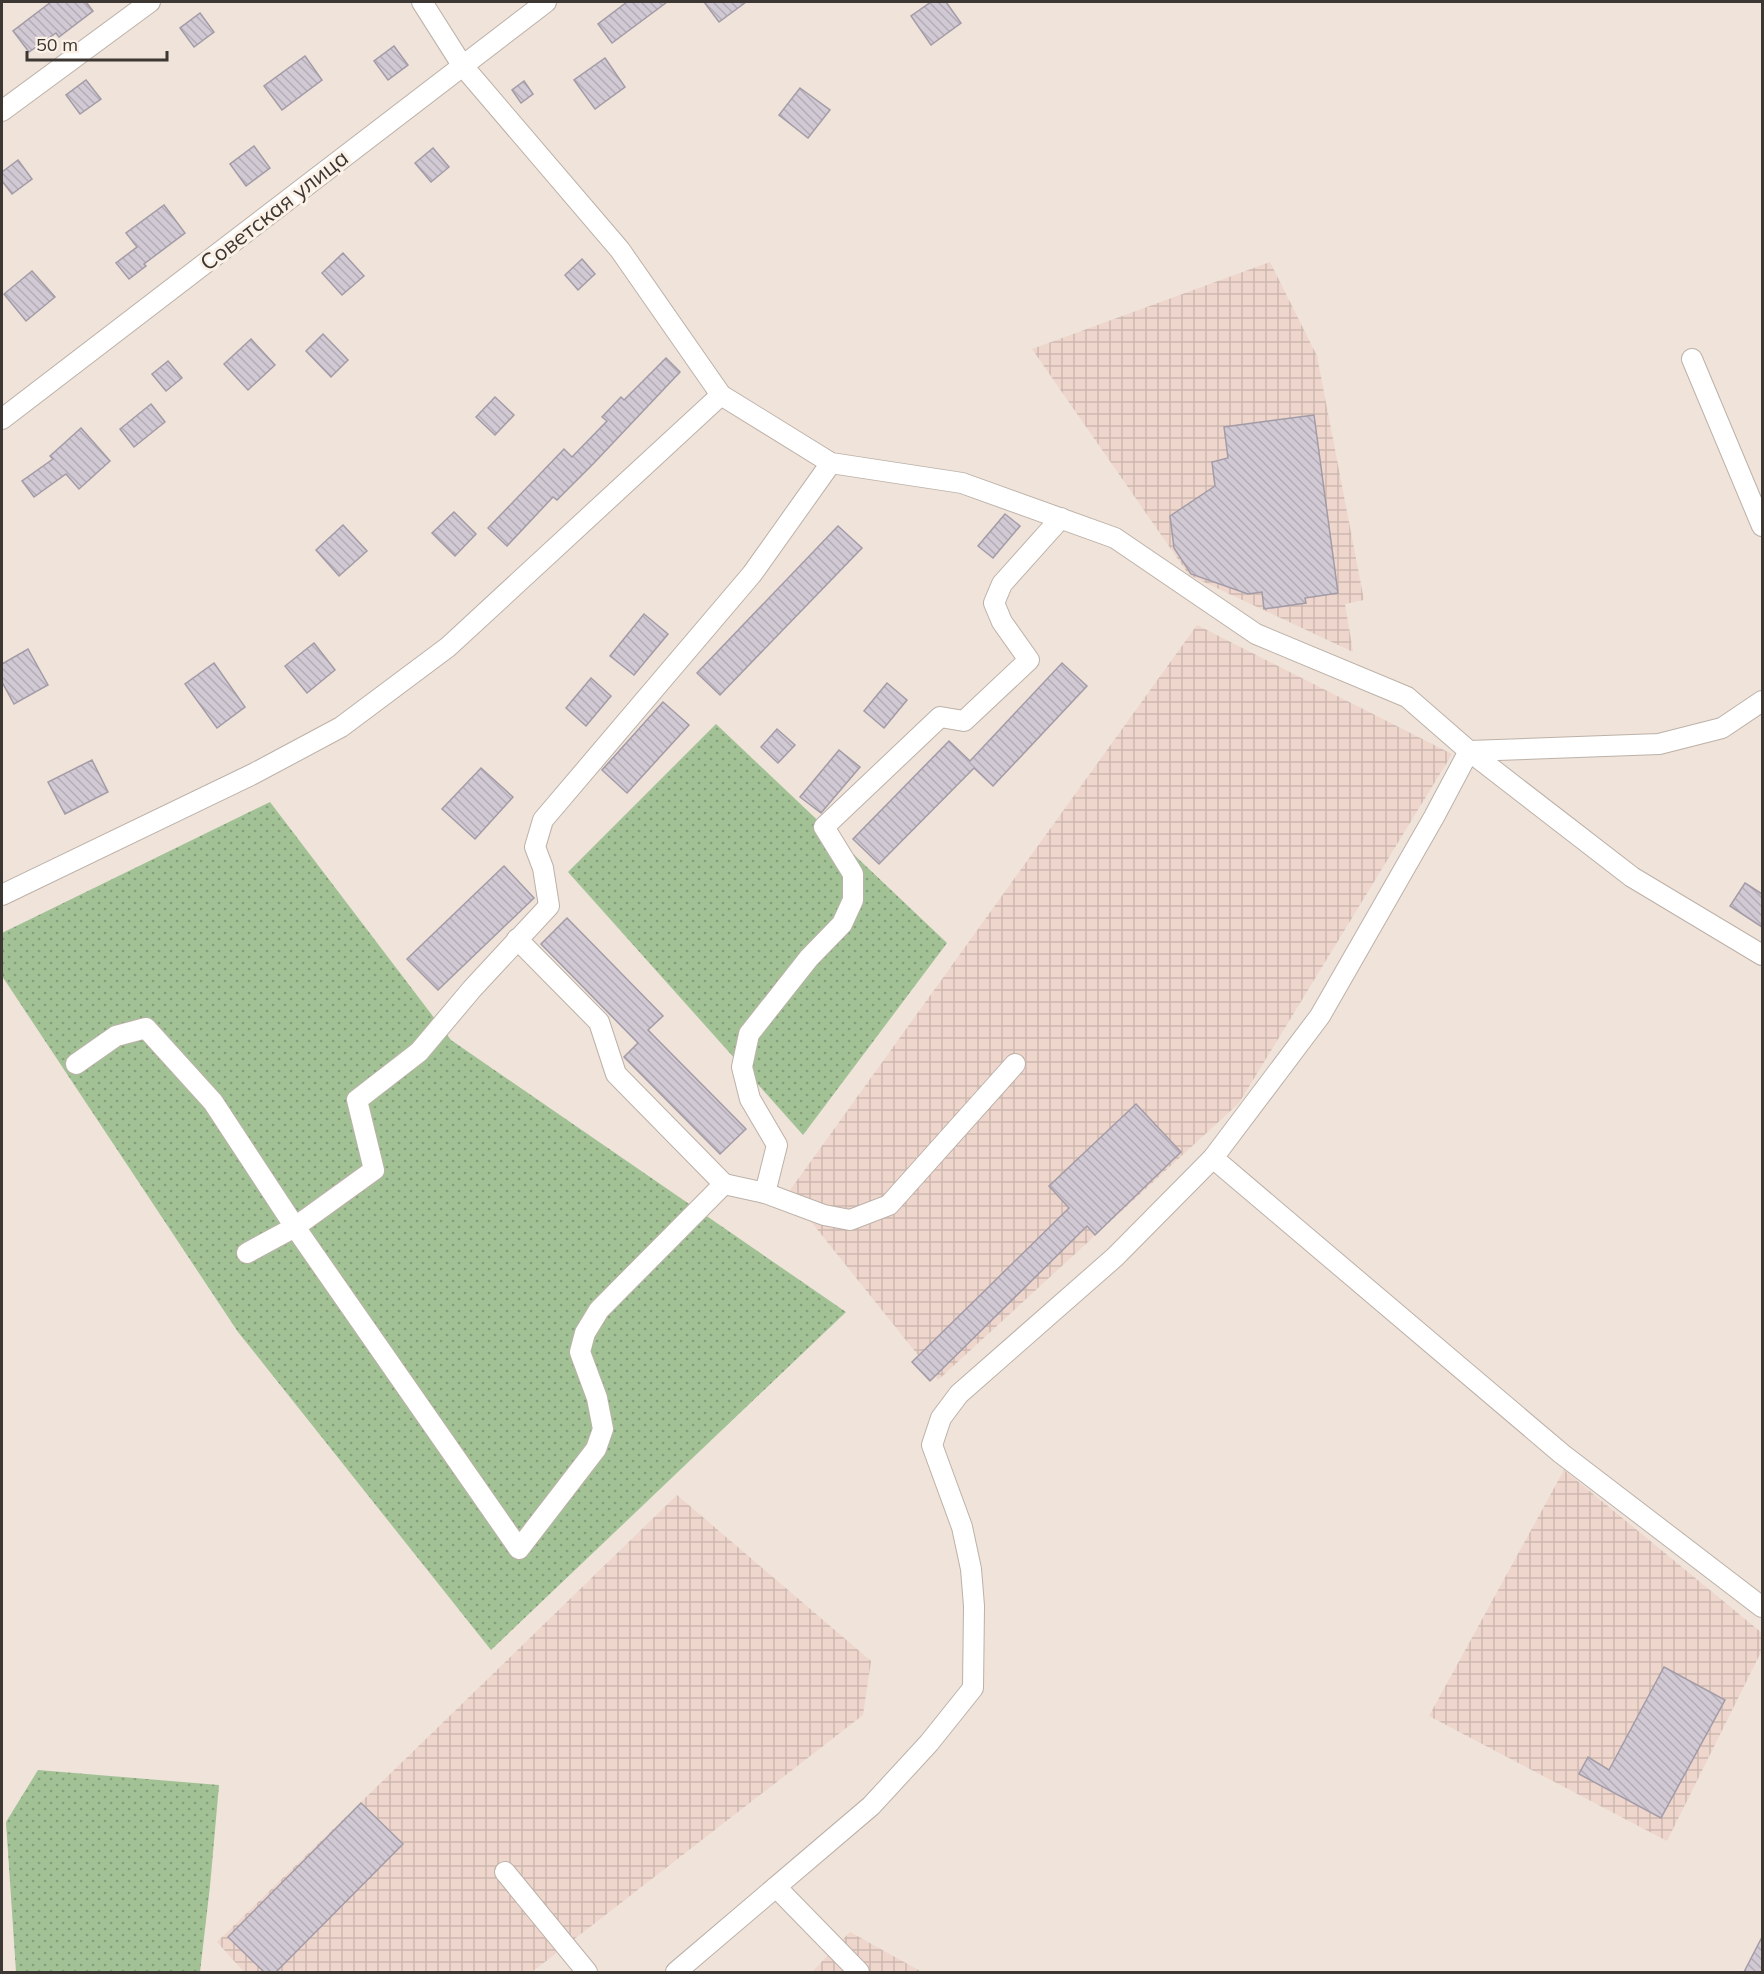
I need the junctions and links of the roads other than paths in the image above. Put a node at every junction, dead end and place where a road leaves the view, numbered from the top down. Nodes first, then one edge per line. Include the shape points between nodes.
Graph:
1 (150, 2) edge
2 (422, 2) edge
3 (546, 2) edge
4 (462, 65) junction
5 (2, 111) edge
6 (1692, 359) dead end
7 (721, 395) junction
8 (2, 419) edge
9 (831, 463) junction
10 (1061, 518) junction
11 (1762, 526) edge
12 (1762, 701) edge
13 (1469, 750) junction
14 (2, 896) edge
15 (517, 939) junction
16 (1762, 956) edge
17 (76, 1064) dead end
18 (1015, 1064) dead end
19 (1213, 1158) junction
20 (724, 1184) junction
21 (765, 1193) junction
22 (295, 1227) junction
23 (247, 1253) dead end
24 (1762, 1607) edge
25 (505, 1872) dead end
26 (776, 1887) junction
27 (587, 1972) edge
28 (676, 1972) edge
29 (859, 1972) edge

1 - 5 street
2 - 4 street
3 - 4 street, Советская улица
4 - 7 street via 620,250
4 - 8 street, Советская улица
6 - 11 street
7 - 9 street
7 - 14 street via 448,647 341,727
9 - 10 street via 962,483
9 - 15 street via 752,574 543,819 535,847 549,906
10 - 13 street via 1115,538 1256,634 1407,697
10 - 21 street via 1002,584 994,603 1002,622 1029,660 964,721 940,717 824,827 853,874 853,900 842,924 809,958 749,1034 742,1067 750,1100 777,1145
12 - 13 street via 1722,728 1659,744
13 - 16 street via 1632,877
13 - 19 street via 1320,1016
15 - 20 street via 599,1022 616,1074
15 - 22 street via 419,1052 357,1100 374,1170
17 - 22 street via 116,1036 146,1028 213,1102
18 - 21 street via 889,1205 850,1220 824,1215
19 - 24 street via 1562,1454
19 - 26 street via 1115,1257 958,1394 940,1418 932,1445 962,1527 971,1569 974,1688 871,1806
20 - 21 street
20 - 22 street via 599,1310 585,1333 580,1352 597,1398 603,1429 596,1449 519,1549
22 - 23 street
25 - 27 street
26 - 28 street
26 - 29 street

